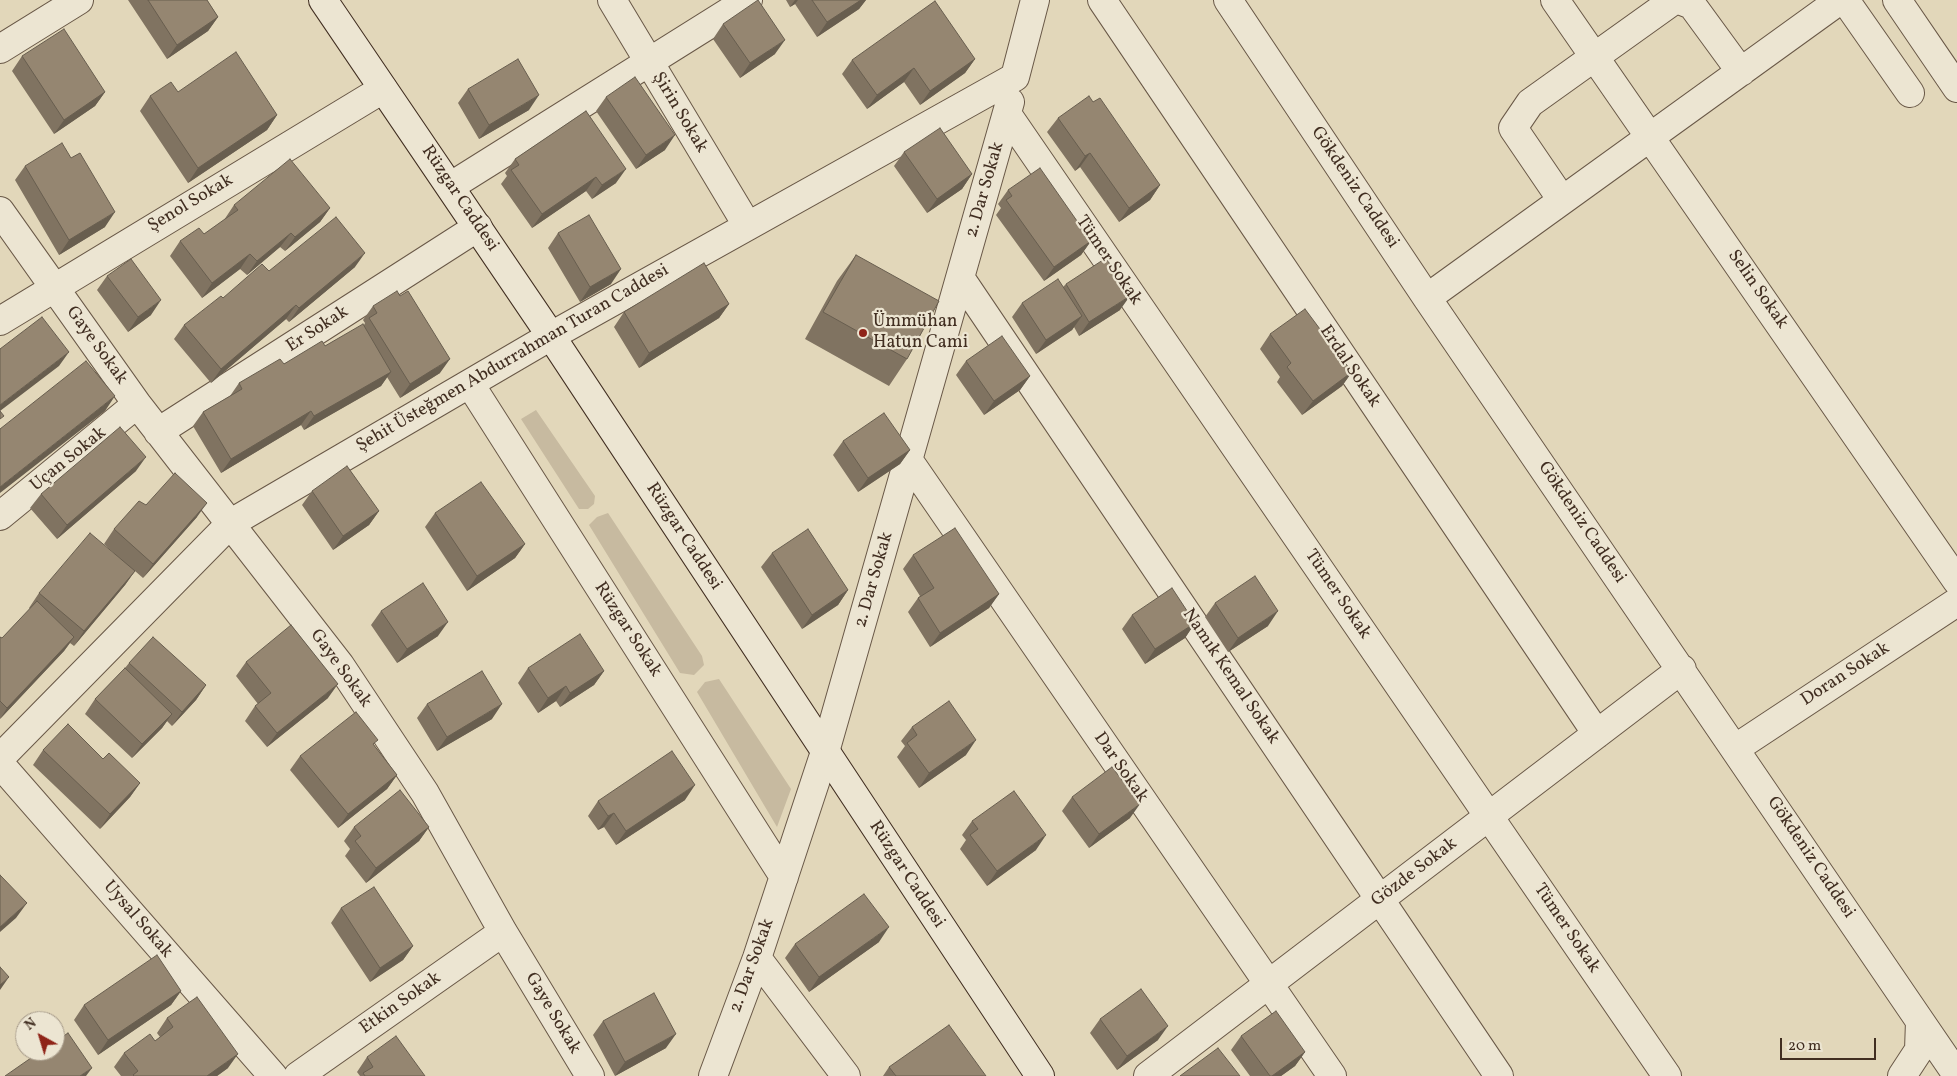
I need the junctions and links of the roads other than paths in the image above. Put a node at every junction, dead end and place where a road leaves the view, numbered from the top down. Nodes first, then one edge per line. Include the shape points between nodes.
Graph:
1 (79, 0) edge
2 (323, 0) edge
3 (612, 0) edge
4 (748, 0) edge
5 (1034, 0) edge
6 (1102, 0) edge
7 (1228, 0) edge
8 (1555, 0) edge
9 (1674, 0) edge
10 (1679, 0) edge
11 (1840, 0) edge
12 (1846, 0) edge
13 (1897, 0) edge
14 (0, 49) edge
15 (1595, 56) junction
16 (648, 62) junction
17 (1741, 72) junction
18 (1016, 77) junction
19 (1957, 88) edge
20 (383, 89) junction
21 (1910, 93) dead end
22 (1007, 114) junction
23 (1651, 136) junction
24 (450, 186) junction
25 (1562, 200) junction
26 (0, 211) edge
27 (747, 225) junction
28 (478, 227) junction
29 (961, 279) junction
30 (53, 288) junction
31 (1427, 298) junction
32 (0, 321) edge
33 (551, 336) junction
34 (470, 384) junction
35 (138, 404) junction
36 (158, 432) junction
37 (909, 461) junction
38 (0, 516) edge
39 (231, 523) junction
40 (1957, 581) edge
41 (1957, 602) edge
42 (1682, 669) junction
43 (1597, 734) junction
44 (1736, 748) junction
45 (826, 752) junction
46 (0, 758) edge
47 (0, 764) edge
48 (1489, 816) junction
49 (784, 877) junction
50 (1380, 899) junction
51 (503, 932) junction
52 (756, 958) junction
53 (1269, 984) junction
54 (1920, 1021) junction
55 (1957, 1075) edge
56 (273, 1076) edge
57 (298, 1076) edge
58 (590, 1076) edge
59 (713, 1076) edge
60 (846, 1076) edge
61 (1040, 1076) edge
62 (1148, 1076) edge
63 (1332, 1076) edge
64 (1499, 1076) edge
65 (1667, 1076) edge
66 (1902, 1076) edge

1 - 14 street
2 - 20 street, Rüzgar Caddesi
3 - 16 street, Şirin Sokak
4 - 16 street
5 - 18 street
6 - 43 street, Erdal Sokak
7 - 31 street, Gökdeniz Caddesi
8 - 15 street, Selin Sokak
9 - 15 street
10 - 17 street via 1692,5
11 - 17 street
12 - 21 street
13 - 19 street
15 - 23 street, Selin Sokak
15 - 25 street via 1530,102 1513,128
16 - 24 street
16 - 27 street, Şirin Sokak
17 - 23 street
18 - 22 street, 2. Dar Sokak
18 - 27 street, Şehit Üsteğmen Abdurrahman Turan Caddesi
20 - 24 street, Rüzgar Caddesi
20 - 30 street, Şenol Sokak
22 - 29 street, 2. Dar Sokak
22 - 48 street, Tümer Sokak
23 - 25 street
23 - 40 street, Selin Sokak
24 - 28 street, Rüzgar Caddesi
25 - 31 street
26 - 30 street, Gaye Sokak
27 - 33 street, Şehit Üsteğmen Abdurrahman Turan Caddesi
28 - 33 street, Rüzgar Caddesi
28 - 36 street, Er Sokak
29 - 37 street, 2. Dar Sokak
29 - 50 street, Namık Kemal Sokak
30 - 32 street, Şenol Sokak
30 - 35 street, Gaye Sokak
31 - 42 street, Gökdeniz Caddesi
33 - 34 street, Şehit Üsteğmen Abdurrahman Turan Caddesi
33 - 45 street, Rüzgar Caddesi
34 - 39 street, Şehit Üsteğmen Abdurrahman Turan Caddesi
34 - 49 street, Rüzgar Sokak
35 - 36 street, Gaye Sokak
35 - 38 street, Uçan Sokak
36 - 39 street, Gaye Sokak
37 - 45 street, 2. Dar Sokak
37 - 53 street, Dar Sokak
39 - 46 street, Şehit Üsteğmen Abdurrahman Turan Caddesi
39 - 51 street, Gaye Sokak via 340,665 415,777
41 - 44 street, Doran Sokak
42 - 43 street, Gözde Sokak
42 - 44 street, Gökdeniz Caddesi
43 - 48 street, Gözde Sokak
44 - 54 street, Gökdeniz Caddesi
45 - 49 street, 2. Dar Sokak
45 - 61 street, Rüzgar Caddesi
47 - 56 street, Uysal Sokak
48 - 50 street, Gözde Sokak
48 - 65 street, Tümer Sokak
49 - 52 street, 2. Dar Sokak
50 - 53 street, Gözde Sokak
50 - 64 street, Namık Kemal Sokak
51 - 57 street, Etkin Sokak
51 - 58 street, Gaye Sokak
52 - 59 street, 2. Dar Sokak
52 - 60 street
53 - 62 street, Gözde Sokak
53 - 63 street, Dar Sokak
54 - 55 street, Gökdeniz Caddesi
54 - 66 street via 1919,1050

